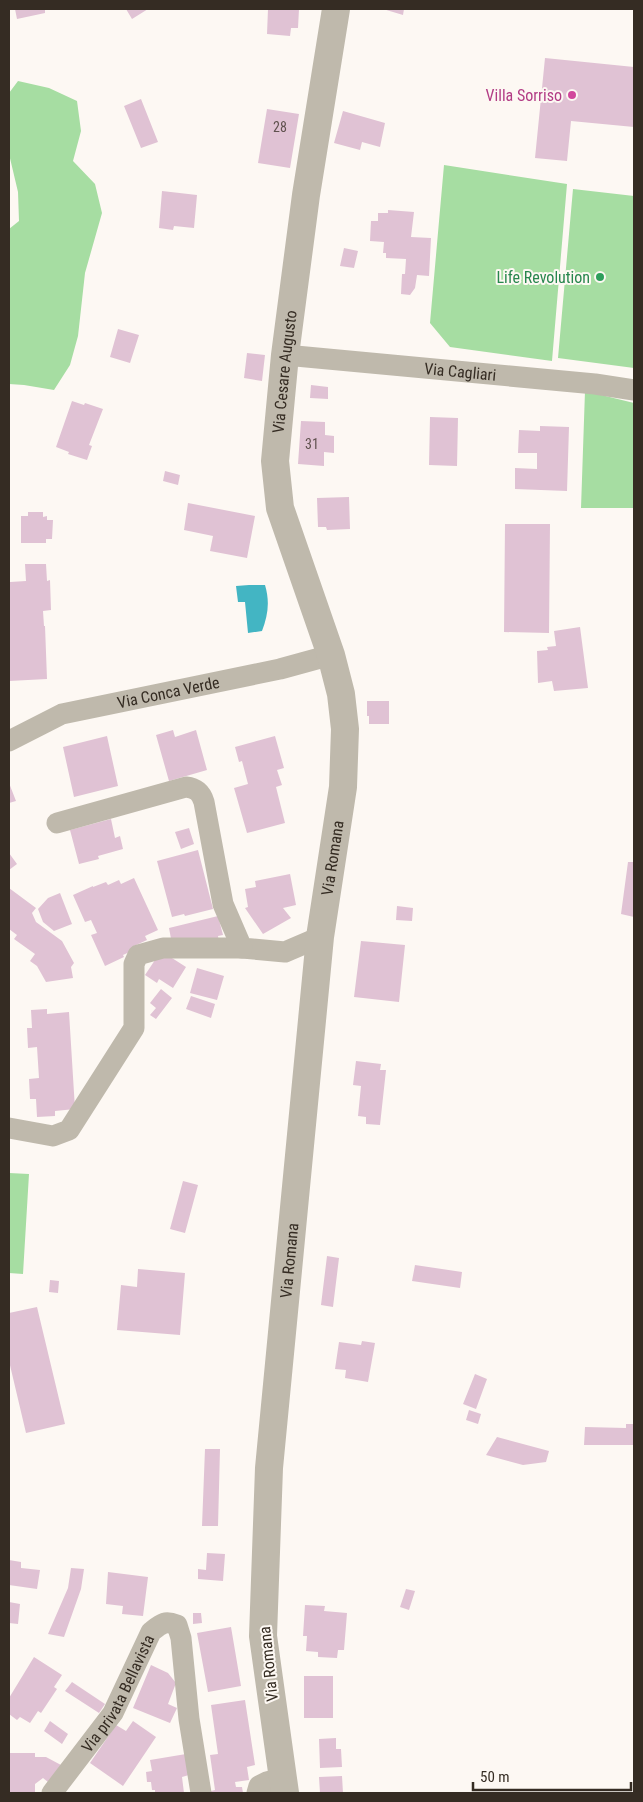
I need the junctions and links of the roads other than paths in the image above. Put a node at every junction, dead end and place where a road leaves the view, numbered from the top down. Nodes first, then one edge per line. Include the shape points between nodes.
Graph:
1 (336, 9) edge
2 (285, 355) junction
3 (634, 390) edge
4 (331, 655) junction
5 (346, 729) joint
6 (9, 741) edge
7 (57, 823) dead end
8 (320, 937) junction
9 (242, 948) junction
10 (9, 1128) edge
11 (284, 1785) edge
12 (52, 1793) edge
13 (201, 1793) edge
14 (257, 1793) edge

1 - 2 street, Via Cesare Augusto via 306,195
2 - 3 street, Via Cagliari
2 - 4 street, Via Cesare Augusto via 275,461 280,508
4 - 5 street, Via Cesare Augusto
4 - 6 street, Via Conca Verde via 280,669 62,714
5 - 8 street, Via Romana via 343,787
7 - 9 street via 186,787 196,789 204,802 223,904
8 - 9 street via 285,952
8 - 11 street, Via Romana via 269,1468 263,1636
9 - 10 street via 163,948 138,955 134,964 134,1028 70,1130 53,1136
11 - 14 street via 259,1786
12 - 13 street, Via privata Bellavista via 113,1713 151,1632 169,1622 177,1625 181,1638 189,1720

